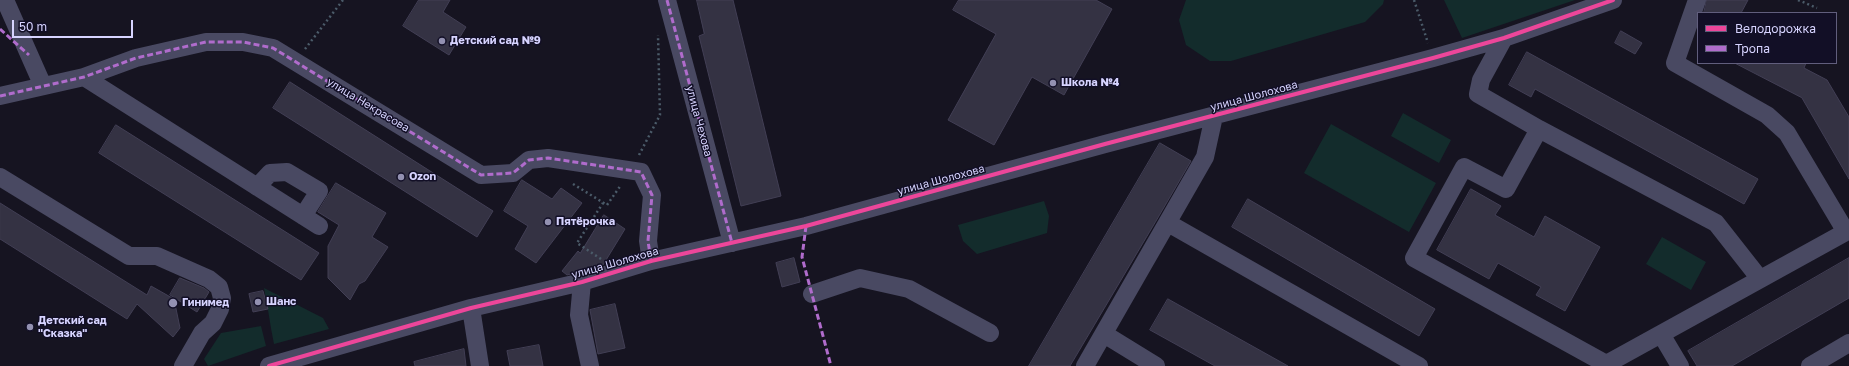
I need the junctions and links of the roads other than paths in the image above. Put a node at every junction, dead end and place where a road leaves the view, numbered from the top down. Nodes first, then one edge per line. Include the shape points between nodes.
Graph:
1 (5, 0) edge
2 (667, 0) edge
3 (1613, 0) edge
4 (1697, 0) edge
5 (1504, 38) junction
6 (84, 77) junction
7 (43, 86) junction
8 (0, 96) edge
9 (1214, 116) junction
10 (1538, 129) junction
11 (0, 177) edge
12 (257, 187) junction
13 (303, 216) junction
14 (1168, 223) junction
15 (319, 226) dead end
16 (732, 243) junction
17 (652, 261) junction
18 (1760, 279) junction
19 (582, 282) junction
20 (812, 294) dead end
21 (471, 308) junction
22 (990, 333) dead end
23 (1104, 334) junction
24 (1661, 334) junction
25 (1849, 343) edge
26 (1604, 365) edge
27 (183, 366) edge
28 (270, 366) edge
29 (480, 366) edge
30 (590, 366) edge
31 (1085, 366) edge
32 (1156, 366) edge
33 (1419, 366) edge
34 (1680, 366) edge
35 (1810, 366) edge

1 - 7 street
2 - 16 street, улица Чехова
3 - 5 street, улица Шолохова
4 - 18 street via 1675,63 1767,115 1787,133 1846,232
5 - 9 street, улица Шолохова
5 - 10 street via 1481,80 1478,94
6 - 7 street, улица Некрасова
6 - 12 street
6 - 17 street, улица Некрасова via 136,58 206,42 273,48 481,175 513,173 530,160 548,158 642,172 652,196 648,241
7 - 8 street, улица Некрасова
9 - 14 street via 1205,157
9 - 16 street, улица Шолохова via 806,226
10 - 18 street via 1716,223
10 - 26 street via 1506,189 1464,167 1414,258
11 - 27 street via 129,256 157,256 209,279 218,287 222,298 220,309 213,323 202,333
12 - 13 street
12 - 13 street via 270,173 287,172 318,191
13 - 15 street
14 - 23 street
14 - 33 street
16 - 17 street, улица Шолохова
17 - 19 street, улица Шолохова
18 - 24 street
19 - 21 street, улица Шолохова
19 - 30 street via 579,315
20 - 22 street via 860,278 909,289
21 - 28 street, улица Шолохова
21 - 29 street
23 - 31 street
23 - 32 street
24 - 26 street
24 - 34 street
25 - 35 street

